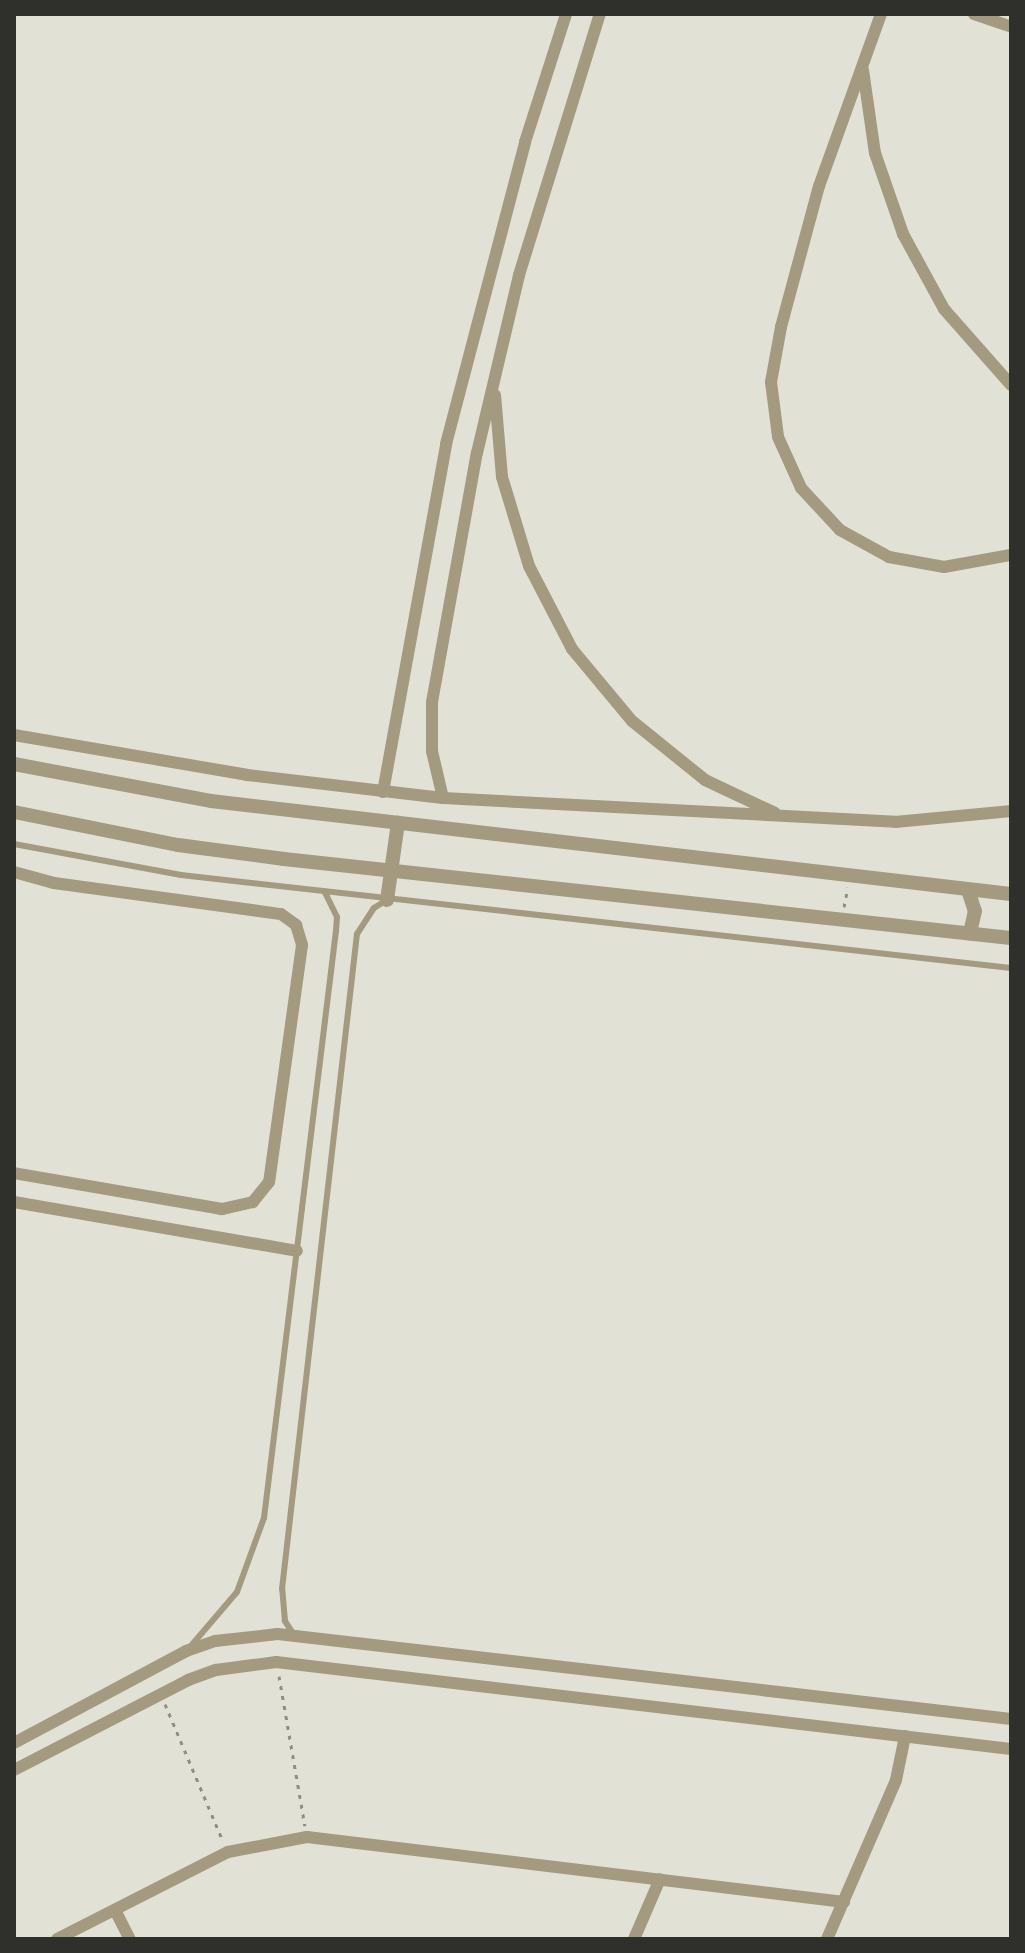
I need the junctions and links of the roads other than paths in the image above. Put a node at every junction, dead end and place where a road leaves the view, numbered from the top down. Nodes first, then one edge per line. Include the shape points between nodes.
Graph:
1 (566, 14) edge
2 (600, 14) edge
3 (881, 14) edge
4 (974, 14) edge
5 (1011, 27) edge
6 (863, 69) junction
7 (495, 384) junction
8 (1011, 385) edge
9 (1011, 555) edge
10 (14, 735) edge
11 (14, 764) edge
12 (383, 792) junction
13 (443, 798) junction
14 (1011, 811) edge
15 (14, 812) edge
16 (781, 816) junction
17 (398, 823) junction
18 (14, 844) edge
19 (392, 869) junction
20 (14, 872) edge
21 (968, 890) junction
22 (325, 892) junction
23 (1011, 894) edge
24 (387, 900) junction
25 (970, 933) junction
26 (1011, 938) edge
27 (1011, 968) edge
28 (14, 1173) edge
29 (14, 1202) edge
30 (297, 1251) junction
31 (294, 1635) junction
32 (186, 1651) junction
33 (1011, 1719) edge
34 (54, 1722) junction
35 (905, 1736) junction
36 (14, 1743) edge
37 (65, 1743) junction
38 (1011, 1749) edge
39 (14, 1770) edge
40 (660, 1879) junction
41 (844, 1902) junction
42 (115, 1910) junction
43 (57, 1939) edge
44 (130, 1939) edge
45 (634, 1939) edge
46 (827, 1939) edge

1 - 12 street via 525,142 446,444
2 - 7 street via 523,260
3 - 6 street
4 - 5 street
6 - 8 street via 875,153 903,234 944,309
6 - 9 street via 819,186 781,327 771,382 778,437 811,499 840,530 889,557 944,567
7 - 13 street via 432,702 432,751
7 - 16 street via 502,477 529,566 572,649 632,721 705,780
10 - 12 street via 110,755
11 - 17 street via 211,801
12 - 13 street
13 - 16 street
14 - 16 street via 895,822
15 - 19 street via 178,845
17 - 19 street
17 - 21 street
18 - 22 lane via 181,875
19 - 24 street
19 - 25 street
20 - 28 street via 54,883 281,914 296,925 302,945 269,1182 253,1202 222,1209
21 - 23 street
21 - 25 street via 975,911
22 - 24 lane
22 - 30 lane via 337,917 336,931
24 - 27 lane
24 - 31 lane via 374,908 357,934 282,1589 285,1621
25 - 26 street
29 - 30 street
30 - 32 lane via 264,1518 254,1556 237,1592
31 - 32 street via 246,1635
31 - 33 street
32 - 34 street
34 - 36 street
34 - 37 street
35 - 37 street via 276,1662 216,1670
35 - 38 street
35 - 41 street via 896,1780
37 - 39 street
40 - 41 street
40 - 42 street via 307,1837 228,1852
40 - 45 street
41 - 46 street
42 - 43 street
42 - 44 street

